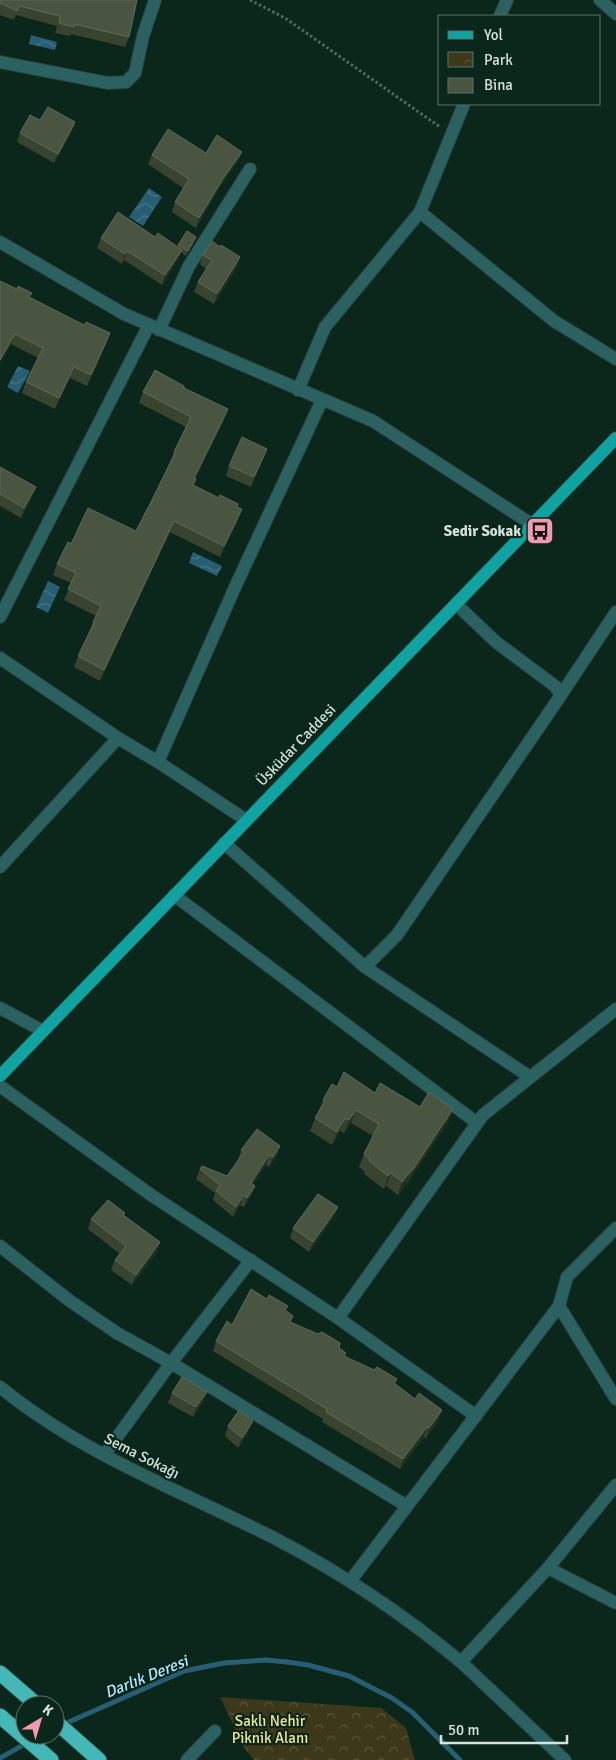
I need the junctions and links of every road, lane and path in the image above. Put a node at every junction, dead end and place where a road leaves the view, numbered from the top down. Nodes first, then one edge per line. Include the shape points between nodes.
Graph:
1 (155, 0) edge
2 (250, 0) edge
3 (507, 0) edge
4 (600, 0) edge
5 (616, 14) edge
6 (500, 15) edge
7 (0, 62) edge
8 (464, 105) edge
9 (451, 135) junction
10 (250, 169) dead end
11 (420, 212) junction
12 (0, 242) edge
13 (154, 328) junction
14 (616, 358) edge
15 (298, 390) junction
16 (322, 400) junction
17 (616, 438) edge
18 (534, 525) junction
19 (456, 604) junction
20 (616, 612) edge
21 (0, 617) edge
22 (0, 658) edge
23 (560, 695) junction
24 (118, 738) junction
25 (158, 762) junction
26 (246, 820) junction
27 (224, 843) junction
28 (0, 867) edge
29 (174, 895) junction
30 (365, 967) junction
31 (0, 1008) edge
32 (616, 1009) edge
33 (43, 1032) junction
34 (0, 1076) edge
35 (530, 1077) junction
36 (0, 1086) edge
37 (477, 1123) junction
38 (616, 1228) edge
39 (0, 1246) edge
40 (250, 1260) junction
41 (559, 1306) junction
42 (338, 1318) junction
43 (171, 1363) junction
44 (0, 1387) edge
45 (616, 1398) edge
46 (476, 1416) junction
47 (104, 1455) junction
48 (616, 1486) edge
49 (407, 1506) junction
50 (548, 1568) junction
51 (351, 1580) junction
52 (616, 1603) edge
53 (461, 1662) junction
54 (0, 1673) edge
55 (25, 1695) edge
56 (0, 1716) edge
57 (65, 1730) edge
58 (215, 1731) dead end
59 (51, 1760) edge
60 (99, 1760) edge
61 (187, 1760) edge
62 (565, 1760) edge

1 - 7 street via 135,72 126,82 108,83
2 - 9 path via 285,18
3 - 6 street
4 - 5 street
8 - 9 street
9 - 11 street
10 - 13 street
11 - 14 street via 554,321
11 - 15 street via 325,327
12 - 13 street
13 - 15 street
13 - 21 street
15 - 16 street
16 - 18 street via 373,421
16 - 25 street
17 - 18 main road, Üsküdar Caddesi
18 - 19 main road, Üsküdar Caddesi
19 - 23 street via 496,642 555,686
19 - 26 main road, Üsküdar Caddesi
20 - 23 street
22 - 24 street
23 - 30 street via 397,935
24 - 25 street
24 - 28 street
25 - 26 street
26 - 27 main road, Üsküdar Caddesi
27 - 29 main road, Üsküdar Caddesi
27 - 30 street
29 - 33 main road, Üsküdar Caddesi
29 - 37 street
30 - 35 street
31 - 33 street
32 - 35 street
33 - 34 main road, Üsküdar Caddesi
35 - 37 street
36 - 40 street via 151,1196
37 - 42 street
38 - 41 street via 567,1276
39 - 43 street via 117,1333
40 - 42 street
40 - 43 street
41 - 45 street
41 - 46 street
42 - 46 street
43 - 47 street
43 - 49 street
44 - 47 street, Sema Sokağı via 66,1434
46 - 49 street
47 - 51 street, Sema Sokağı
48 - 50 street
49 - 51 street
50 - 52 street
50 - 53 street
51 - 53 street, Sema Sokağı
53 - 62 street, Sema Sokağı
54 - 55 highway
56 - 59 highway
57 - 60 highway
58 - 61 street

